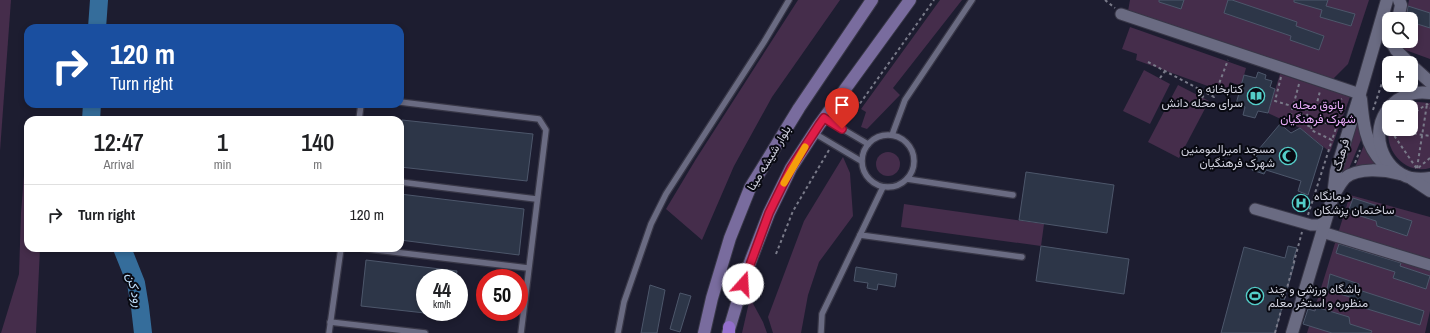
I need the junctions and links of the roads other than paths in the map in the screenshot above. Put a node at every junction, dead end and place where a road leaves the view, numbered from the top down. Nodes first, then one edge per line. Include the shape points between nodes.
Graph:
1 (789, 0) edge
2 (872, 0) edge
3 (910, 0) edge
4 (972, 0) edge
5 (1386, 0) edge
6 (1399, 0) edge
7 (1400, 12) edge
8 (1121, 14) dead end
9 (1382, 39) edge
10 (1375, 40) junction
11 (1394, 48) edge
12 (1402, 56) edge
13 (1418, 71) edge
14 (1430, 82) edge
15 (1360, 94) junction
16 (1429, 98) edge
17 (1397, 100) edge
18 (404, 102) edge
19 (824, 118) junction
20 (1382, 119) edge
21 (814, 133) junction
22 (892, 135) junction
23 (868, 144) junction
24 (861, 160) junction
25 (1406, 173) junction
26 (1430, 178) edge
27 (907, 179) junction
28 (404, 182) edge
29 (882, 187) junction
30 (1430, 191) edge
31 (1014, 195) dead end
32 (1333, 196) junction
33 (536, 199) junction
34 (1255, 209) dead end
35 (1324, 227) junction
36 (860, 235) junction
37 (340, 252) edge
38 (394, 252) edge
39 (1022, 257) dead end
40 (1430, 265) edge
41 (528, 268) junction
42 (330, 322) junction
43 (729, 331) edge
44 (329, 333) edge
45 (425, 333) edge
46 (521, 333) edge
47 (618, 333) edge
48 (704, 333) edge
49 (821, 333) edge
50 (1292, 333) edge

1 - 47 lane via 666,194 651,224 626,295
2 - 48 main road, بلوار شیشه مینا via 799,108 750,188 730,238
3 - 19 main road, بلوار شیشه مینا
4 - 22 lane via 905,100
5 - 10 street, فرهنگ
6 - 7 street
8 - 15 street
9 - 10 street
10 - 15 street, فرهنگ
11 - 12 street
13 - 14 street
15 - 25 street via 1369,143 1383,163
15 - 32 street, فرهنگ via 1336,171
16 - 17 street via 1422,92 1411,93
18 - 33 lane via 539,118 546,130
19 - 21 main road, بلوار شیشه مینا
19 - 23 lane
20 - 25 street via 1379,131 1382,152 1387,162
21 - 24 lane
21 - 43 main road, بلوار شیشه مینا via 791,168 769,213
22 - 23 lane via 875,138
22 - 27 lane via 901,138 912,150 914,165
23 - 24 lane
24 - 29 lane via 867,178
25 - 26 street via 1421,179
25 - 30 street
25 - 32 street via 1377,171 1353,174 1339,185
27 - 29 lane via 892,187
27 - 31 lane
28 - 33 lane
29 - 36 lane
32 - 35 street, فرهنگ
33 - 41 lane
34 - 35 street
35 - 40 street
35 - 50 street, فرهنگ
36 - 39 lane
36 - 49 lane via 822,314
37 - 42 lane
38 - 41 lane
41 - 46 lane
42 - 44 lane
42 - 45 lane

